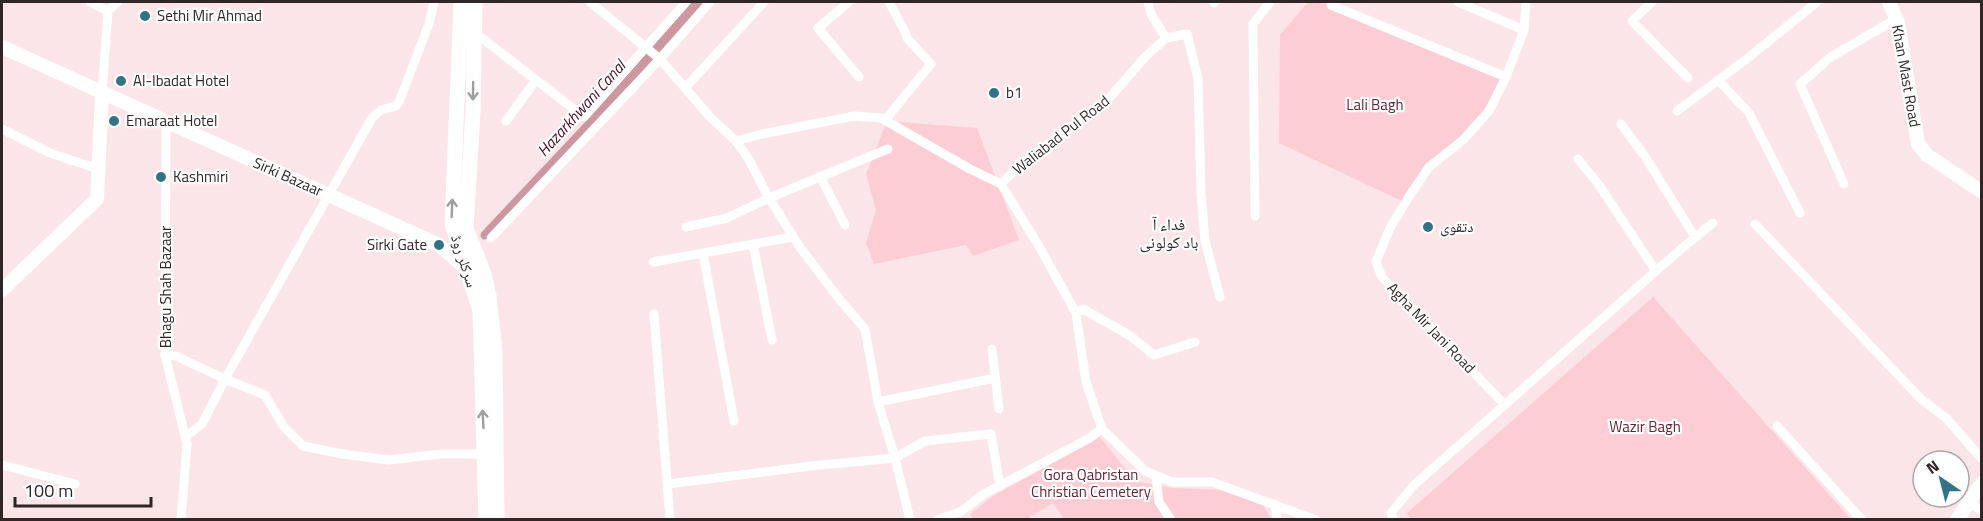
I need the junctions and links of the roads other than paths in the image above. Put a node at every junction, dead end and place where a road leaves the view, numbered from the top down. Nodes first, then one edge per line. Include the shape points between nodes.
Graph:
1 (90, 2) edge
2 (118, 2) edge
3 (434, 2) edge
4 (461, 2) edge
5 (475, 2) edge
6 (590, 2) edge
7 (686, 2) edge
8 (710, 2) edge
9 (764, 2) edge
10 (849, 2) edge
11 (889, 2) edge
12 (1148, 2) edge
13 (1270, 2) edge
14 (1334, 2) edge
15 (1458, 2) edge
16 (1526, 2) edge
17 (1652, 2) edge
18 (1817, 2) edge
19 (1888, 2) edge
20 (108, 11) junction
21 (1896, 19) junction
22 (1524, 30) junction
23 (474, 33) junction
24 (1166, 38) junction
25 (2, 47) edge
26 (646, 48) junction
27 (660, 59) junction
28 (859, 77) dead end
29 (1506, 77) junction
30 (1688, 78) dead end
31 (536, 80) junction
32 (1718, 80) junction
33 (686, 88) junction
34 (102, 94) junction
35 (1677, 111) dead end
36 (885, 120) junction
37 (506, 121) dead end
38 (166, 123) junction
39 (1621, 123) dead end
40 (2, 129) edge
41 (736, 141) junction
42 (888, 149) dead end
43 (1578, 159) dead end
44 (98, 169) junction
45 (820, 176) junction
46 (1001, 183) junction
47 (1844, 184) dead end
48 (1982, 192) edge
49 (328, 195) junction
50 (769, 198) junction
51 (1800, 213) dead end
52 (1255, 216) dead end
53 (1713, 223) dead end
54 (1755, 224) dead end
55 (845, 225) dead end
56 (686, 227) dead end
57 (460, 230) junction
58 (793, 237) junction
59 (1695, 237) junction
60 (491, 238) dead end
61 (753, 244) junction
62 (704, 253) junction
63 (652, 262) dead end
64 (473, 266) junction
65 (1656, 271) junction
66 (2, 290) edge
67 (1220, 297) dead end
68 (1076, 313) junction
69 (654, 314) dead end
70 (772, 340) dead end
71 (1196, 342) dead end
72 (992, 349) dead end
73 (488, 350) junction
74 (165, 355) junction
75 (995, 378) junction
76 (225, 379) junction
77 (878, 402) junction
78 (1505, 405) junction
79 (999, 409) dead end
80 (734, 421) dead end
81 (1777, 426) dead end
82 (1102, 429) junction
83 (185, 437) junction
84 (485, 454) junction
85 (895, 458) junction
86 (1982, 459) edge
87 (2, 465) edge
88 (1156, 476) junction
89 (1982, 483) edge
90 (75, 484) dead end
91 (668, 484) junction
92 (1000, 486) junction
93 (1971, 499) edge
94 (1275, 504) junction
95 (962, 516) edge
96 (181, 519) edge
97 (486, 519) edge
98 (497, 519) edge
99 (670, 519) edge
100 (910, 519) edge
101 (937, 519) edge
102 (1171, 519) edge
103 (1277, 519) edge
104 (1316, 519) edge
105 (1394, 519) edge
106 (1862, 519) edge

1 - 20 street
2 - 20 street
3 - 49 street via 399,102 372,118
57 -> 4 main road, سرکلر روڈ via 452,224
5 - 23 main road
6 - 26 street
7 - 26 street
8 - 27 street
9 - 33 street
10 - 28 street via 818,28
11 - 36 street via 907,38 931,64
12 - 24 street
13 - 52 street via 1253,24
14 - 29 street via 1331,5
15 - 22 street
16 - 22 street, Agha Mir Jani Road
17 - 30 street via 1632,21
18 - 32 street
19 - 21 main road, Khan Mast Road
20 - 34 street
21 - 47 street via 1831,57 1800,84
21 - 48 main road, Khan Mast Road via 1918,144 1927,155
22 - 29 street, Agha Mir Jani Road
23 - 31 street
23 -> 57 main road via 472,112
24 - 46 street, Waliabad Pul Road via 1105,103
24 - 67 street via 1187,34 1198,79 1205,241
25 - 34 main road, Sirki Bazaar
26 - 27 street
26 - 31 street via 584,117
27 - 33 street
27 - 60 street
29 - 78 street, Agha Mir Jani Road via 1489,111 1463,140 1429,167 1390,228 1376,262 1382,277
31 - 37 street
32 - 35 street
32 - 51 street via 1749,113
33 - 41 street
34 - 38 main road, Sirki Bazaar
34 - 44 main road
36 - 41 street via 854,116
36 - 46 street
38 - 49 main road, Sirki Bazaar
38 - 74 street, Bhagu Shah Bazaar
39 - 59 street
40 - 44 street via 50,153
41 - 50 street
42 - 45 street
43 - 65 street
44 - 66 main road via 97,199
45 - 50 street
45 - 55 street
46 - 68 street
49 - 64 main road, Sirki Bazaar via 439,245
49 - 76 street
50 - 56 street via 727,218
50 - 58 street
53 - 59 street
54 - 86 street
57 - 64 main road, سرکلر روڈ
58 - 61 street
58 - 77 street via 865,329
59 - 65 street
61 - 62 street
61 - 70 street
62 - 63 street
62 - 80 street
64 - 73 main road, سرکلر روڈ
65 - 78 street
68 - 71 street via 1083,309 1129,335 1154,355
68 - 82 street via 1086,382
69 - 91 street
72 - 75 street
84 -> 73 main road, سرکلر روڈ
73 - 98 main road
74 - 76 street via 176,356
74 - 83 street, Bhagu Shah Bazaar
75 - 77 street
75 - 79 street
76 - 83 street via 202,424
76 - 84 street via 265,395 284,427 303,446 389,460
77 - 85 street
78 - 105 street via 1414,485 1391,513
81 - 106 street
82 - 88 street via 1145,471
82 - 92 street
83 - 96 street, Bhagu Shah Bazaar
84 - 97 main road, سرکلر روڈ
85 - 91 street
85 - 92 street via 925,441 991,434
85 - 100 street
87 - 90 street
88 - 94 street via 1172,482 1212,482
88 - 102 street via 1159,502
89 - 93 main road
91 - 99 street
92 - 95 street via 984,494
94 - 103 street
94 - 104 street
95 - 101 street

